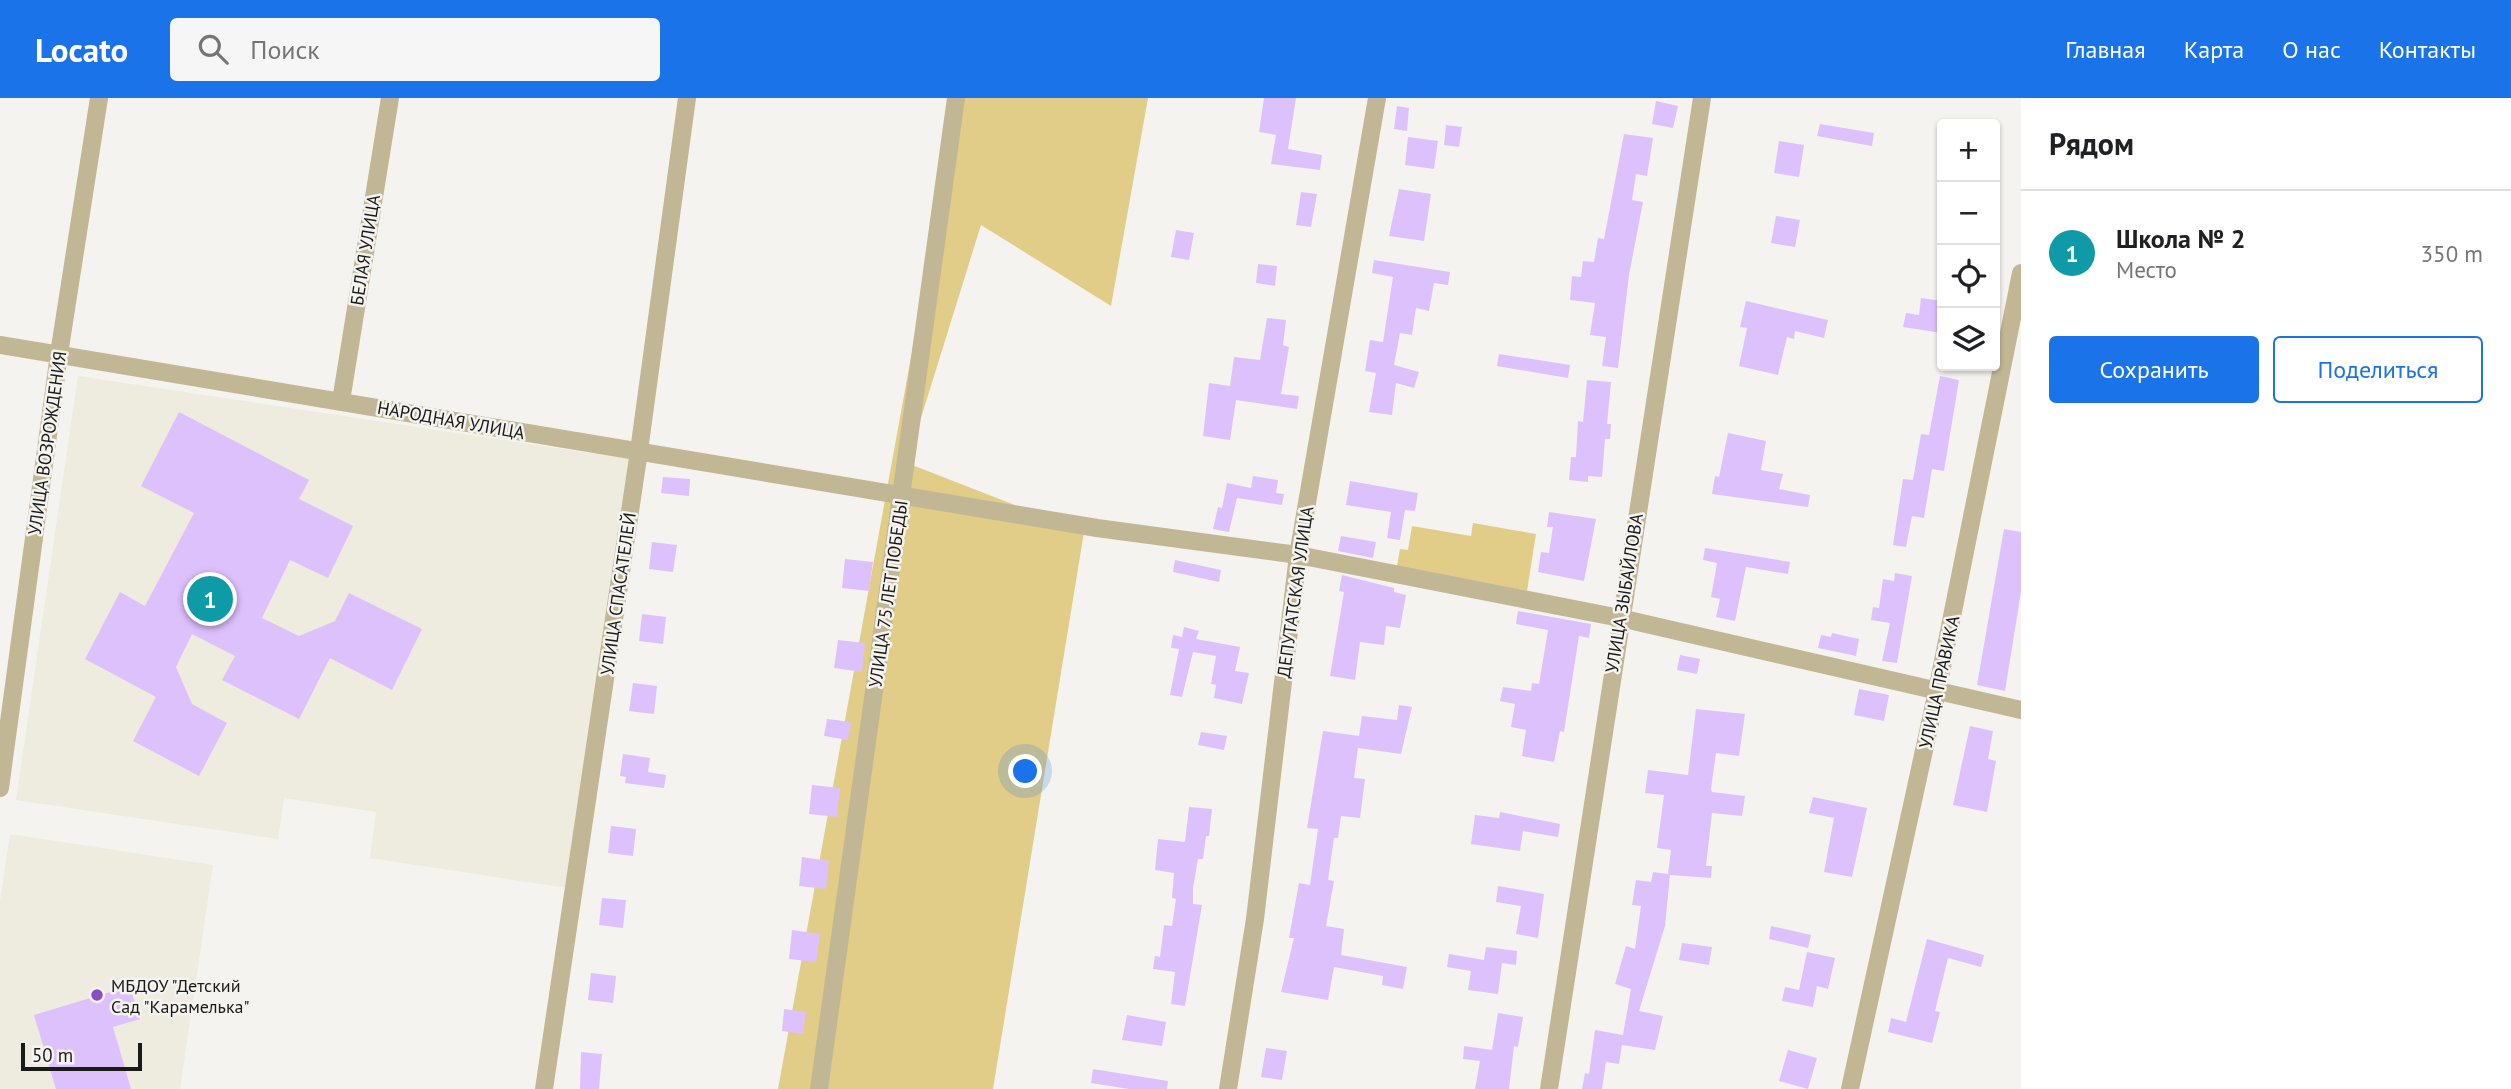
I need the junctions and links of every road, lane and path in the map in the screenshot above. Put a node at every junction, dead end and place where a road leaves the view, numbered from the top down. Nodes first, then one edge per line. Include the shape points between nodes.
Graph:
1 (99, 98) edge
2 (390, 98) edge
3 (687, 98) edge
4 (956, 98) edge
5 (1377, 98) edge
6 (1702, 98) edge
7 (2021, 273) edge
8 (0, 345) edge
9 (59, 354) junction
10 (341, 401) junction
11 (639, 452) junction
12 (901, 495) junction
13 (1298, 555) junction
14 (1620, 618) junction
15 (1937, 691) junction
16 (2021, 710) edge
17 (0, 788) edge
18 (544, 1089) edge
19 (819, 1089) edge
20 (1228, 1089) edge
21 (1549, 1089) edge
22 (1850, 1089) edge

1 - 9 street, УЛИЦА ВОЗРОЖДЕНИЯ
2 - 10 street, БЕЛАЯ УЛИЦА
3 - 11 street, УЛИЦА СПАСАТЕЛЕЙ
4 - 12 street, УЛИЦА 75 ЛЕТ ПОБЕДЫ
5 - 13 street, ДЕПУТАТСКАЯ УЛИЦА
6 - 14 street, УЛИЦА ЗЫБАЙЛОВА
7 - 15 street, УЛИЦА ПРАВИКА
8 - 9 street, НАРОДНАЯ УЛИЦА
9 - 10 street, НАРОДНАЯ УЛИЦА
9 - 17 street, УЛИЦА ВОЗРОЖДЕНИЯ
10 - 11 street, НАРОДНАЯ УЛИЦА
11 - 12 street, НАРОДНАЯ УЛИЦА
11 - 18 street, УЛИЦА СПАСАТЕЛЕЙ
12 - 13 street, НАРОДНАЯ УЛИЦА
12 - 19 street, УЛИЦА 75 ЛЕТ ПОБЕДЫ
13 - 14 street, НАРОДНАЯ УЛИЦА
13 - 20 street, ДЕПУТАТСКАЯ УЛИЦА via 1255,919
14 - 15 street, НАРОДНАЯ УЛИЦА
14 - 21 street, УЛИЦА ЗЫБАЙЛОВА
15 - 16 street, НАРОДНАЯ УЛИЦА
15 - 22 street, УЛИЦА ПРАВИКА

